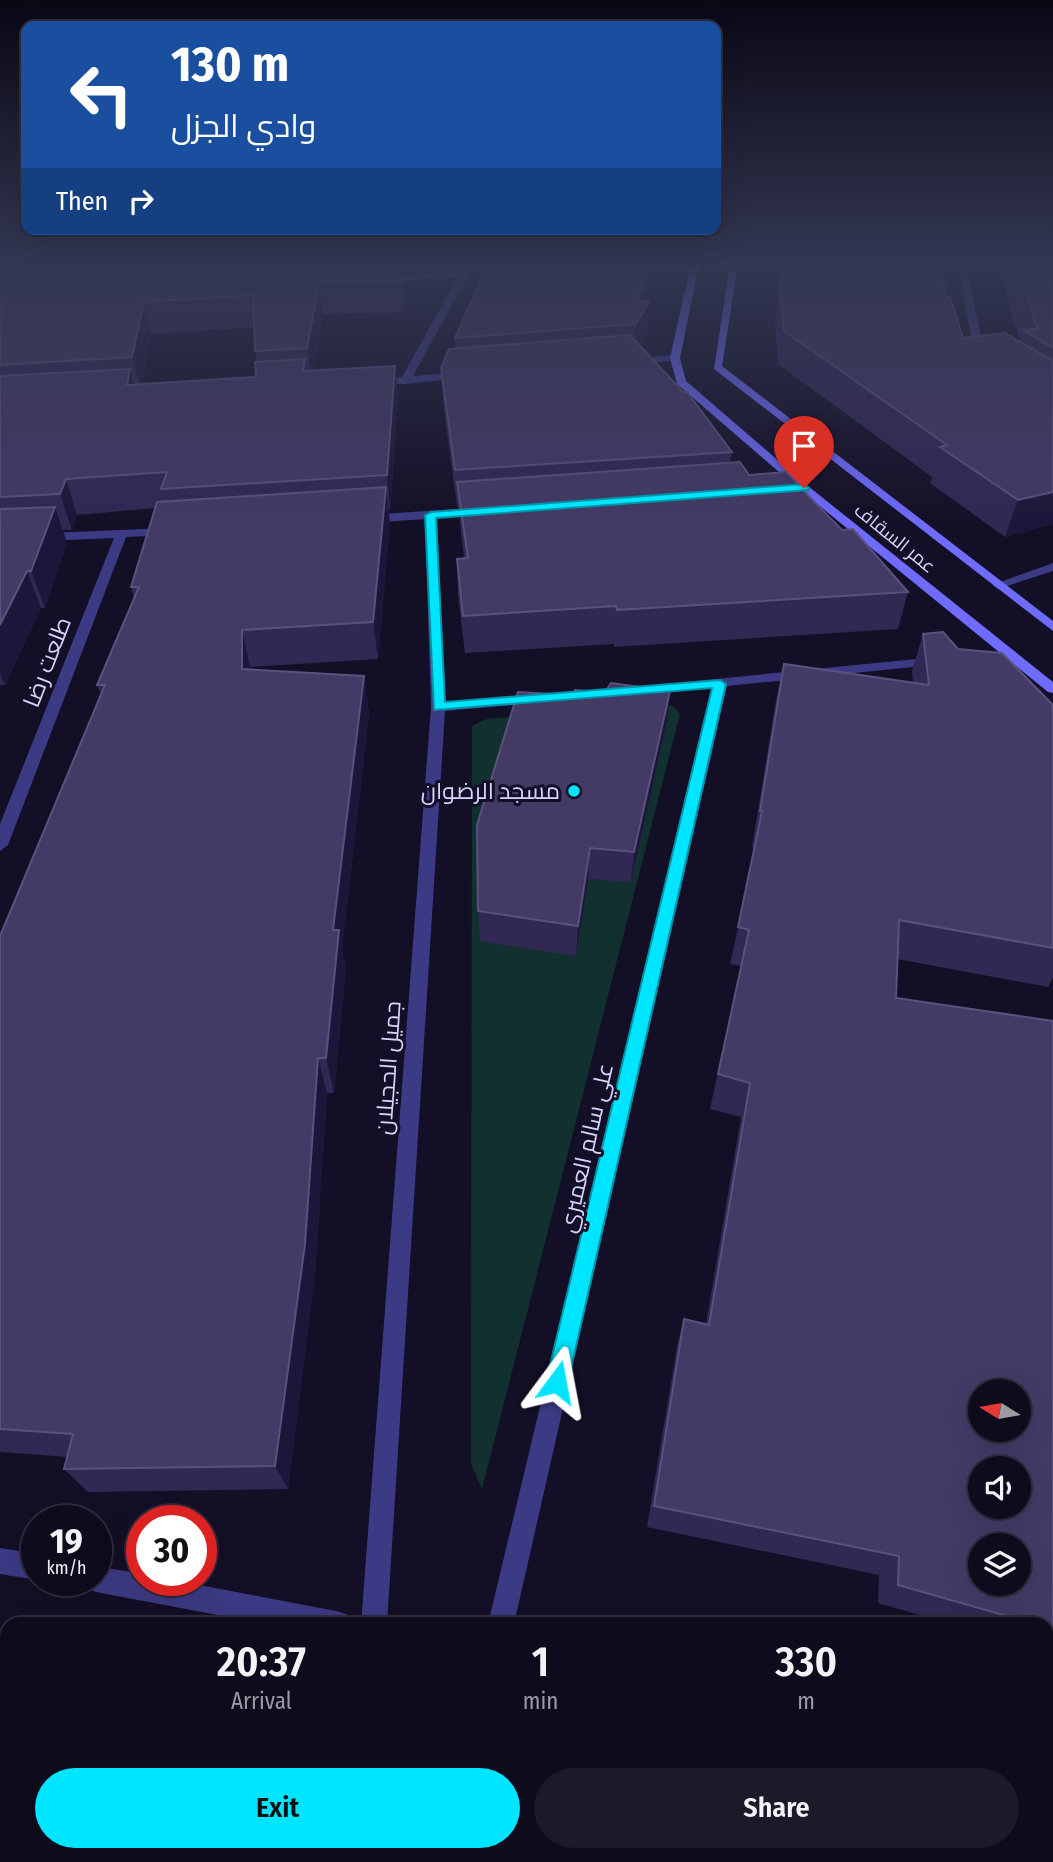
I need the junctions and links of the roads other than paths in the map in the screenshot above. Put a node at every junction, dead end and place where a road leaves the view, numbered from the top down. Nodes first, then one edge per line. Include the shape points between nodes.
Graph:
1 (422, 351) edge
2 (677, 351) edge
3 (720, 351) edge
4 (983, 351) edge
5 (675, 358) junction
6 (621, 362) edge
7 (1000, 362) edge
8 (473, 375) edge
9 (405, 381) junction
10 (365, 383) edge
11 (804, 488) junction
12 (790, 489) edge
13 (500, 510) edge
14 (431, 515) junction
15 (350, 520) edge
16 (175, 532) edge
17 (121, 535) junction
18 (0, 539) edge
19 (1053, 567) edge
20 (998, 585) junction
21 (1053, 627) edge
22 (1010, 654) junction
23 (983, 656) edge
24 (955, 659) edge
25 (720, 684) junction
26 (1053, 689) edge
27 (612, 692) edge
28 (546, 698) edge
29 (438, 707) junction
30 (0, 845) edge
31 (0, 1560) edge
32 (21, 1564) edge
33 (112, 1582) edge
34 (299, 1617) edge
35 (373, 1617) edge
36 (502, 1617) edge

1 - 9 street
2 - 5 street
3 - 20 street, عمر السقاف via 717,367
4 - 7 street
5 - 6 street
5 - 11 street, عمر السقاف via 681,382
8 - 9 street
9 - 10 street
11 - 12 street
11 - 22 street, عمر السقاف
13 - 14 street
14 - 15 street
14 - 29 street, جميل الحجيلان
16 - 17 street
17 - 18 street
17 - 30 street, طلعت رضا
19 - 20 street
20 - 21 street, عمر السقاف
22 - 23 street
22 - 26 street, عمر السقاف
24 - 25 street
25 - 27 street
25 - 36 street, علي سالم العميري
28 - 29 street
29 - 35 street, جميل الحجيلان
31 - 32 street
33 - 34 street

